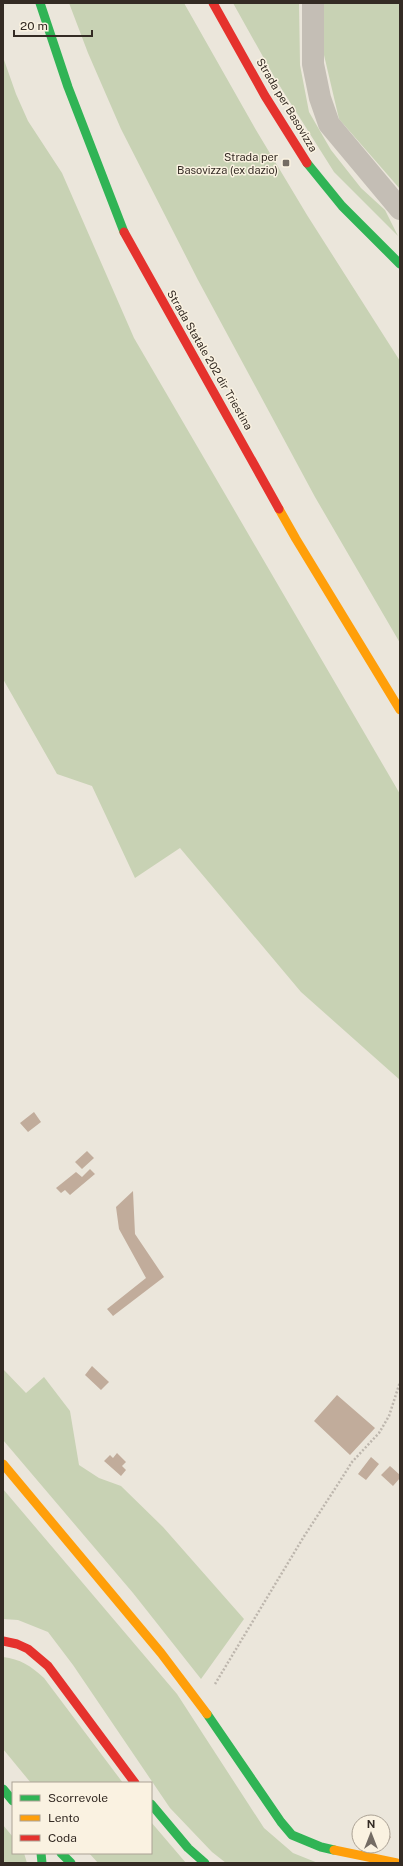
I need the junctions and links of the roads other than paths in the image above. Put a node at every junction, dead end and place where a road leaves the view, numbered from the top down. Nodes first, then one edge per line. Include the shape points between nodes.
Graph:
1 (40, 3) edge
2 (213, 3) edge
3 (313, 3) edge
4 (400, 209) edge
5 (400, 264) edge
6 (400, 710) edge
7 (3, 1464) edge
8 (3, 1641) edge
9 (134, 1782) edge
10 (3, 1790) edge
11 (12, 1800) edge
12 (152, 1805) edge
13 (62, 1854) edge
14 (71, 1863) edge
15 (205, 1863) edge
16 (397, 1863) edge

1 - 6 main road, Strada Statale 202 dir Triestina via 68,87 127,240 296,539
2 - 5 main road, Strada per Basovizza via 292,141 324,184 362,228
3 - 4 street via 313,64 329,124
7 - 16 main road via 161,1653 292,1835 321,1847
8 - 9 main road via 22,1644 44,1662
10 - 11 main road
12 - 15 main road via 188,1848
13 - 14 main road

